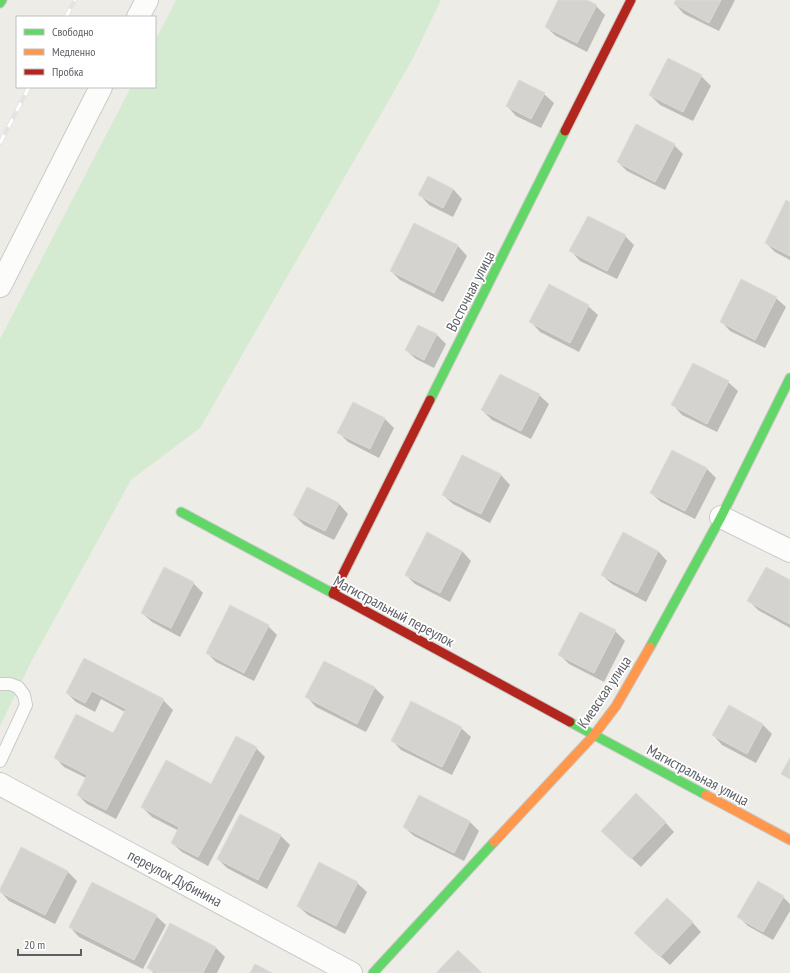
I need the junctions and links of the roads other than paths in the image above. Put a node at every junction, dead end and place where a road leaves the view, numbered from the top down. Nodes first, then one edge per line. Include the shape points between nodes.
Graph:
1 (2, 0) edge
2 (146, 0) edge
3 (631, 0) edge
4 (0, 3) edge
5 (138, 16) edge
6 (101, 88) edge
7 (0, 286) edge
8 (790, 378) edge
9 (181, 512) dead end
10 (721, 517) junction
11 (790, 551) edge
12 (333, 594) junction
13 (0, 684) edge
14 (594, 735) junction
15 (0, 761) edge
16 (0, 784) edge
17 (790, 840) edge
18 (350, 973) edge
19 (373, 973) edge

1 - 4 street
2 - 5 street
3 - 12 street, Восточная улица
6 - 7 street
8 - 10 street, Киевская улица
9 - 12 street, Магистральный переулок
10 - 11 street
10 - 14 street, Киевская улица via 635,674 616,706
12 - 14 street, Магистральный переулок
13 - 15 lane via 18,687 24,695 26,705
14 - 17 street, Магистральная улица
14 - 19 street, Киевская улица
16 - 18 street, переулок Дубинина

